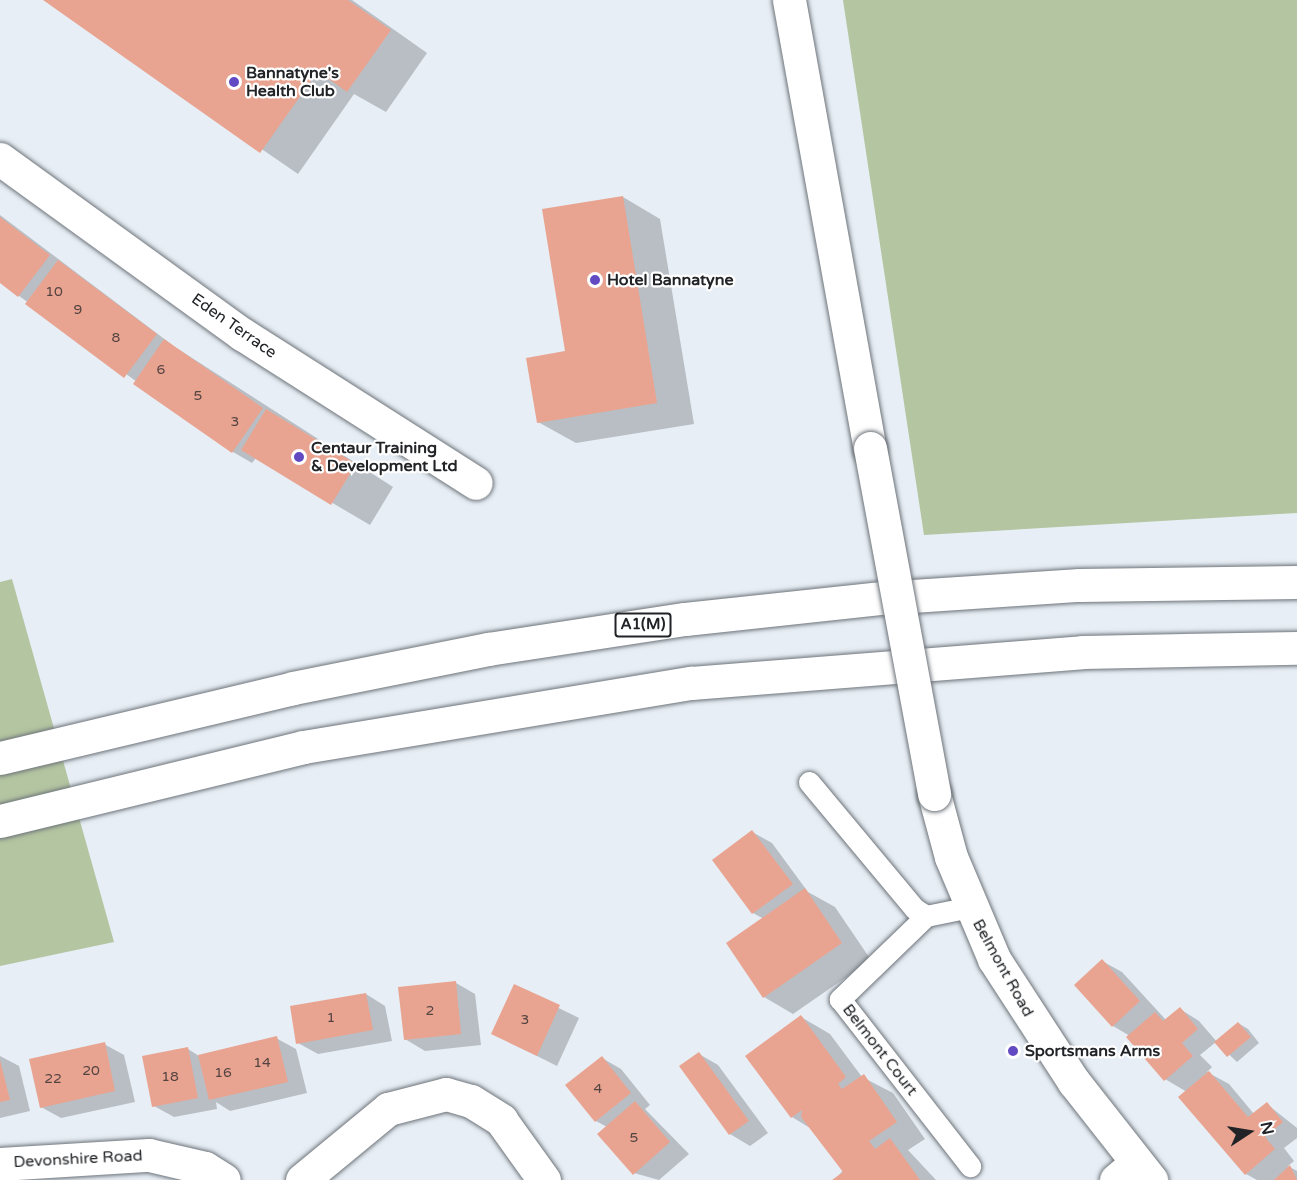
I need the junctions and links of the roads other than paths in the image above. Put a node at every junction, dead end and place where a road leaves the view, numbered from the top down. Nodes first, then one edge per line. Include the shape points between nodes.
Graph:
1 (789, 0) edge
2 (0, 159) edge
3 (476, 483) dead end
4 (1297, 582) edge
5 (1297, 648) edge
6 (0, 758) edge
7 (809, 782) dead end
8 (0, 821) edge
9 (970, 907) junction
10 (926, 916) junction
11 (0, 1164) edge
12 (970, 1166) dead end
13 (1135, 1174) edge
14 (224, 1180) edge
15 (302, 1180) edge
16 (544, 1180) edge

1 - 9 main road, Belmont Road, bridge via 934,794
2 - 3 main road, Eden Terrace via 242,334
4 - 6 main road, A1(M) via 1080,585 882,598 684,619 488,649 293,688
5 - 8 main road via 1071,652 691,683 303,747
7 - 10 lane
9 - 10 lane
9 - 13 main road, Belmont Road via 1018,999
10 - 12 lane, Belmont Court via 840,999
11 - 14 main road, Devonshire Road via 149,1155 205,1168
15 - 16 main road via 388,1109 446,1094 471,1101 501,1120

